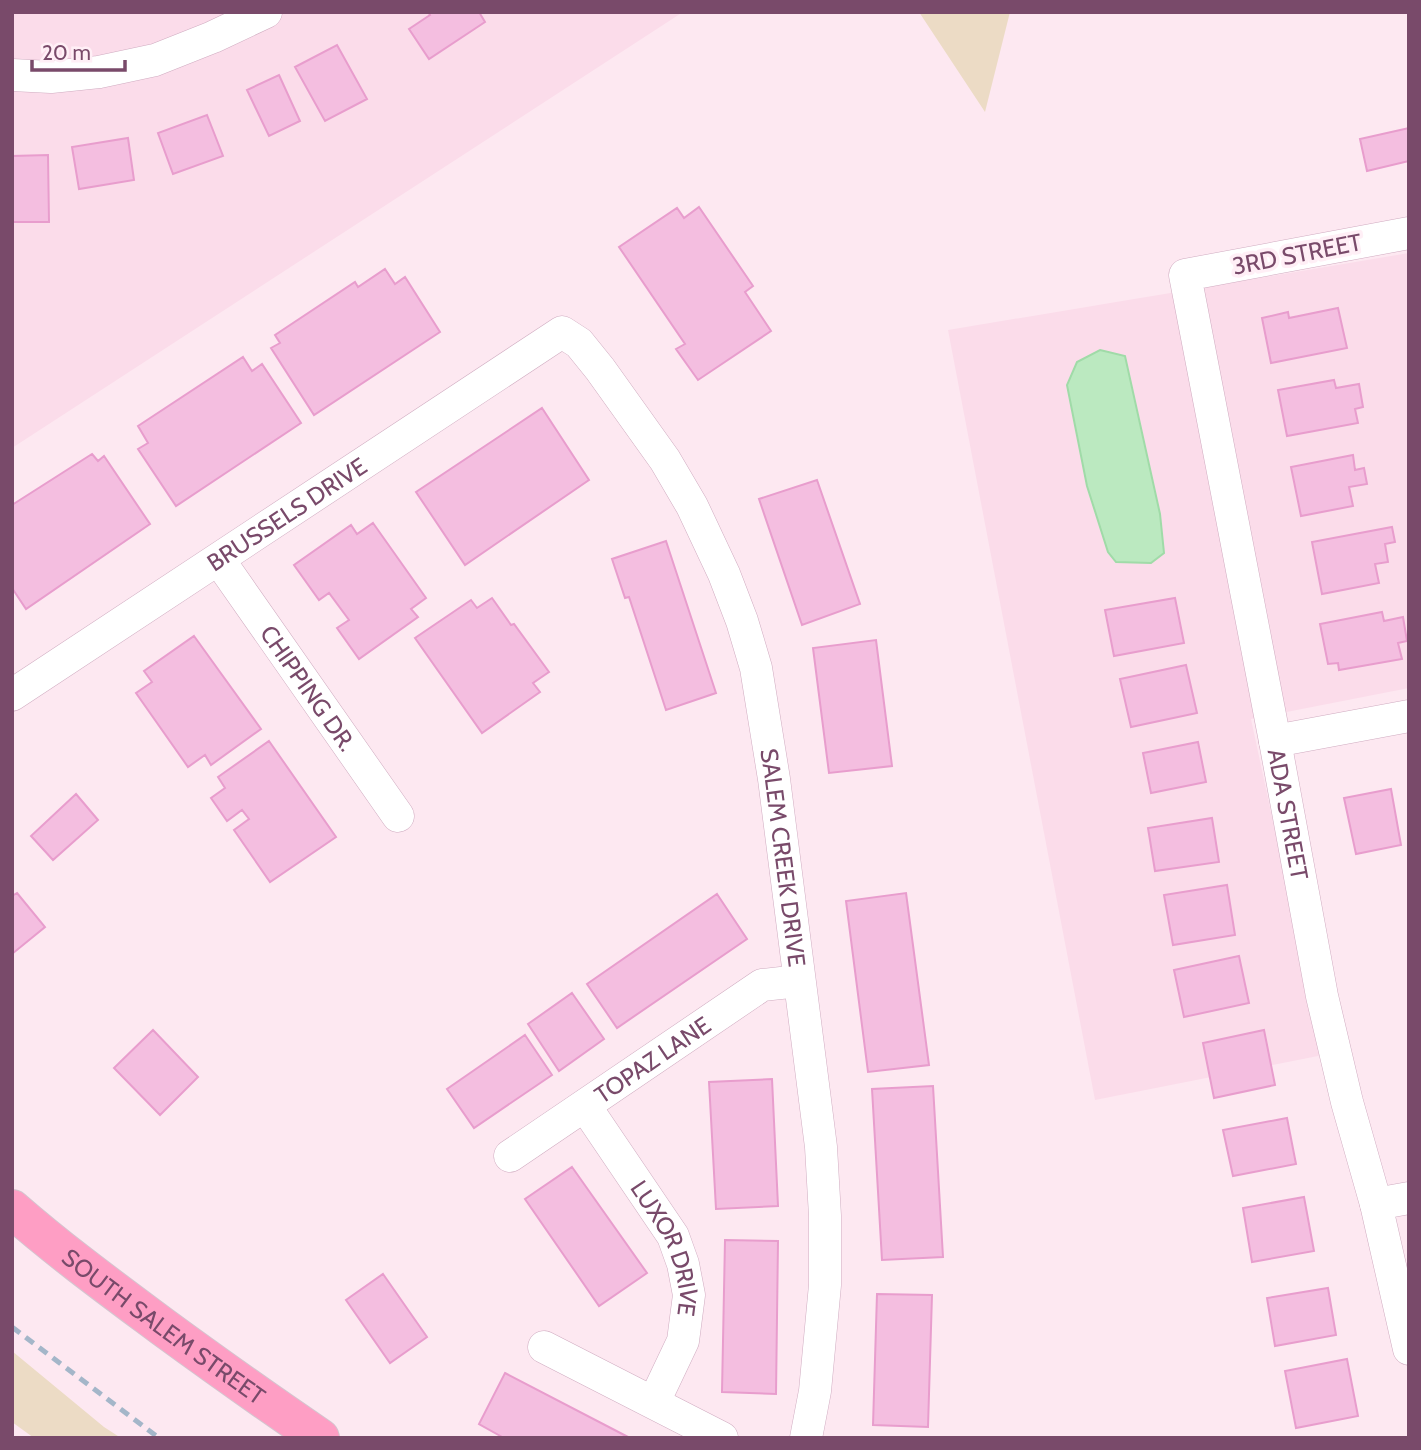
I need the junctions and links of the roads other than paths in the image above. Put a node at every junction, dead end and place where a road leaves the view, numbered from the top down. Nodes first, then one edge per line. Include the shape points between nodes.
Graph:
1 (266, 12) edge
2 (12, 75) edge
3 (1409, 233) edge
4 (1185, 275) joint
5 (562, 332) joint
6 (219, 560) junction
7 (12, 695) edge
8 (1409, 716) edge
9 (1275, 741) junction
10 (398, 816) dead end
11 (799, 981) junction
12 (586, 1106) junction
13 (510, 1156) dead end
14 (1409, 1198) edge
15 (1376, 1204) junction
16 (12, 1209) edge
17 (544, 1348) dead end
18 (1409, 1349) edge
19 (654, 1402) junction
20 (320, 1438) edge
21 (722, 1438) edge
22 (806, 1438) edge

1 - 2 street via 155,60 99,72
3 - 4 street, 3RD STREET
4 - 9 street, ADA STREET
5 - 6 street, BRUSSELS DRIVE
5 - 11 street, SALEM CREEK DRIVE via 579,343 600,369 665,460 698,517 742,621 756,668 774,779
6 - 7 street, BRUSSELS DRIVE
6 - 10 street, CHIPPING DR.
8 - 9 street
9 - 15 street, ADA STREET via 1322,996
11 - 12 street, TOPAZ LANE via 762,985
11 - 22 street, SALEM CREEK DRIVE via 821,1147 825,1216 825,1285
12 - 13 street, TOPAZ LANE
12 - 19 street, LUXOR DRIVE via 673,1236 683,1264 689,1295 683,1341
14 - 15 street
15 - 18 street, ADA STREET
16 - 20 main road, SOUTH SALEM STREET via 129,1302
17 - 19 street
19 - 21 street

